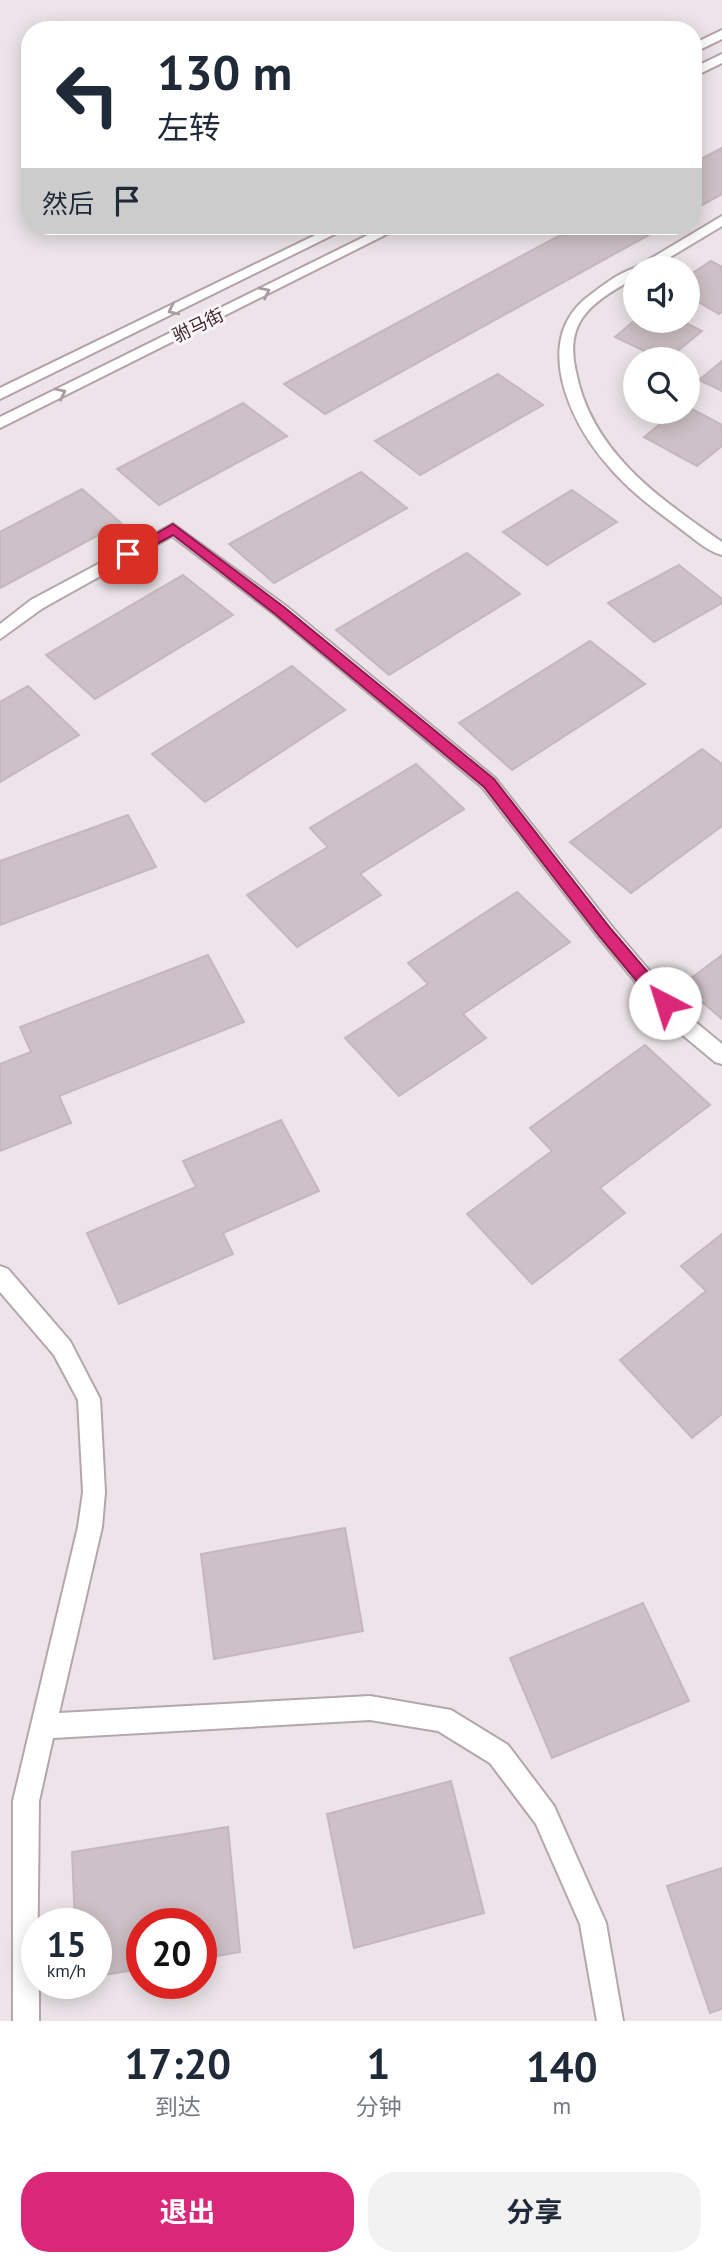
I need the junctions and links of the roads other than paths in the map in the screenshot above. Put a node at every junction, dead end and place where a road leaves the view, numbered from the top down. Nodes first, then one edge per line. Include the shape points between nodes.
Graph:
1 (722, 34) edge
2 (702, 44) edge
3 (722, 58) edge
4 (702, 68) edge
5 (722, 220) edge
6 (702, 232) edge
7 (326, 235) edge
8 (378, 235) edge
9 (697, 235) edge
10 (662, 256) edge
11 (623, 280) edge
12 (0, 394) edge
13 (0, 423) edge
14 (722, 550) edge
15 (0, 633) edge
16 (722, 1056) edge
17 (0, 1276) edge
18 (43, 1726) junction
19 (26, 2021) edge
20 (610, 2021) edge

1 - 2 main road
3 - 4 main road
5 - 6 main road
7 -> 12 main road, 驸马街
13 -> 8 main road, 驸马街
9 - 10 main road
11 - 14 lane via 597,296 572,322 564,352 575,402 598,445 636,488
15 - 16 main road via 37,604 173,528 489,783 680,1021
17 - 18 main road via 62,1348 89,1399 94,1492 90,1527
18 - 19 main road via 26,1801
18 - 20 main road via 370,1708 442,1719 499,1754 545,1815 593,1923

